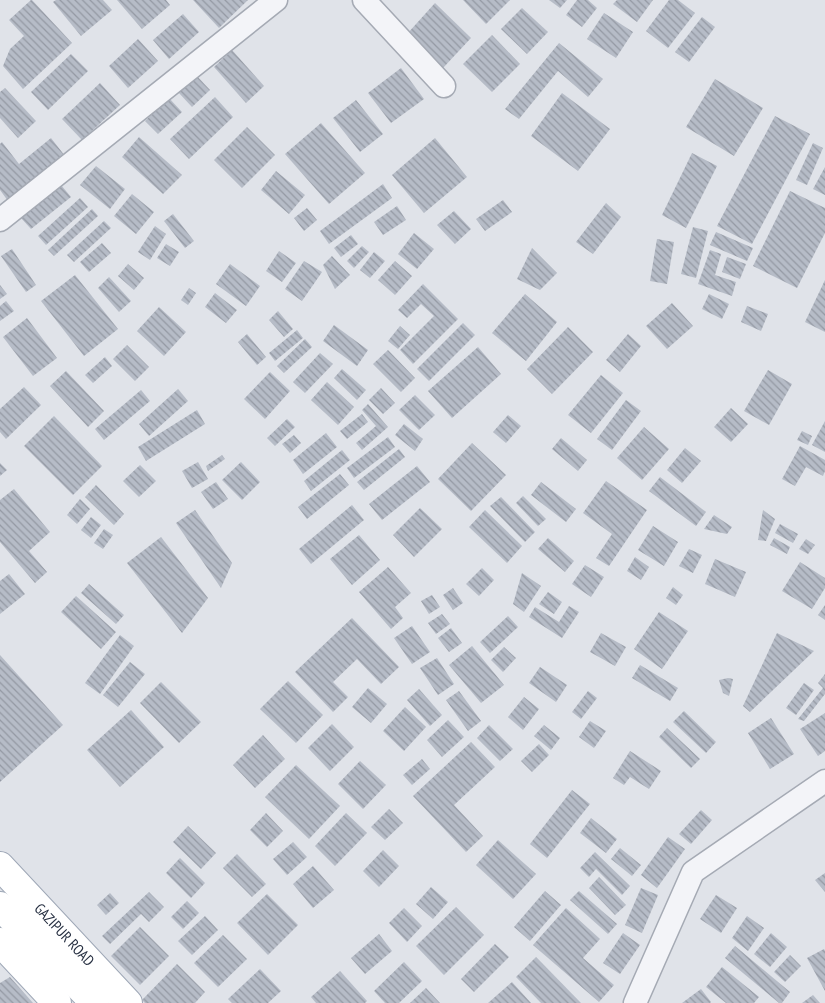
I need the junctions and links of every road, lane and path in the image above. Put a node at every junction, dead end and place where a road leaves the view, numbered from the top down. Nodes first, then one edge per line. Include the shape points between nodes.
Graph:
1 (276, 0) edge
2 (364, 0) edge
3 (444, 86) dead end
4 (0, 220) edge
5 (825, 781) edge
6 (0, 866) edge
7 (0, 906) edge
8 (0, 942) edge
9 (57, 1003) edge
10 (95, 1003) edge
11 (128, 1003) edge
12 (635, 1003) edge

1 - 4 street
2 - 3 street
5 - 12 street via 692,872
6 - 11 main road, GAZIPUR ROAD
7 - 10 main road
8 - 9 main road

